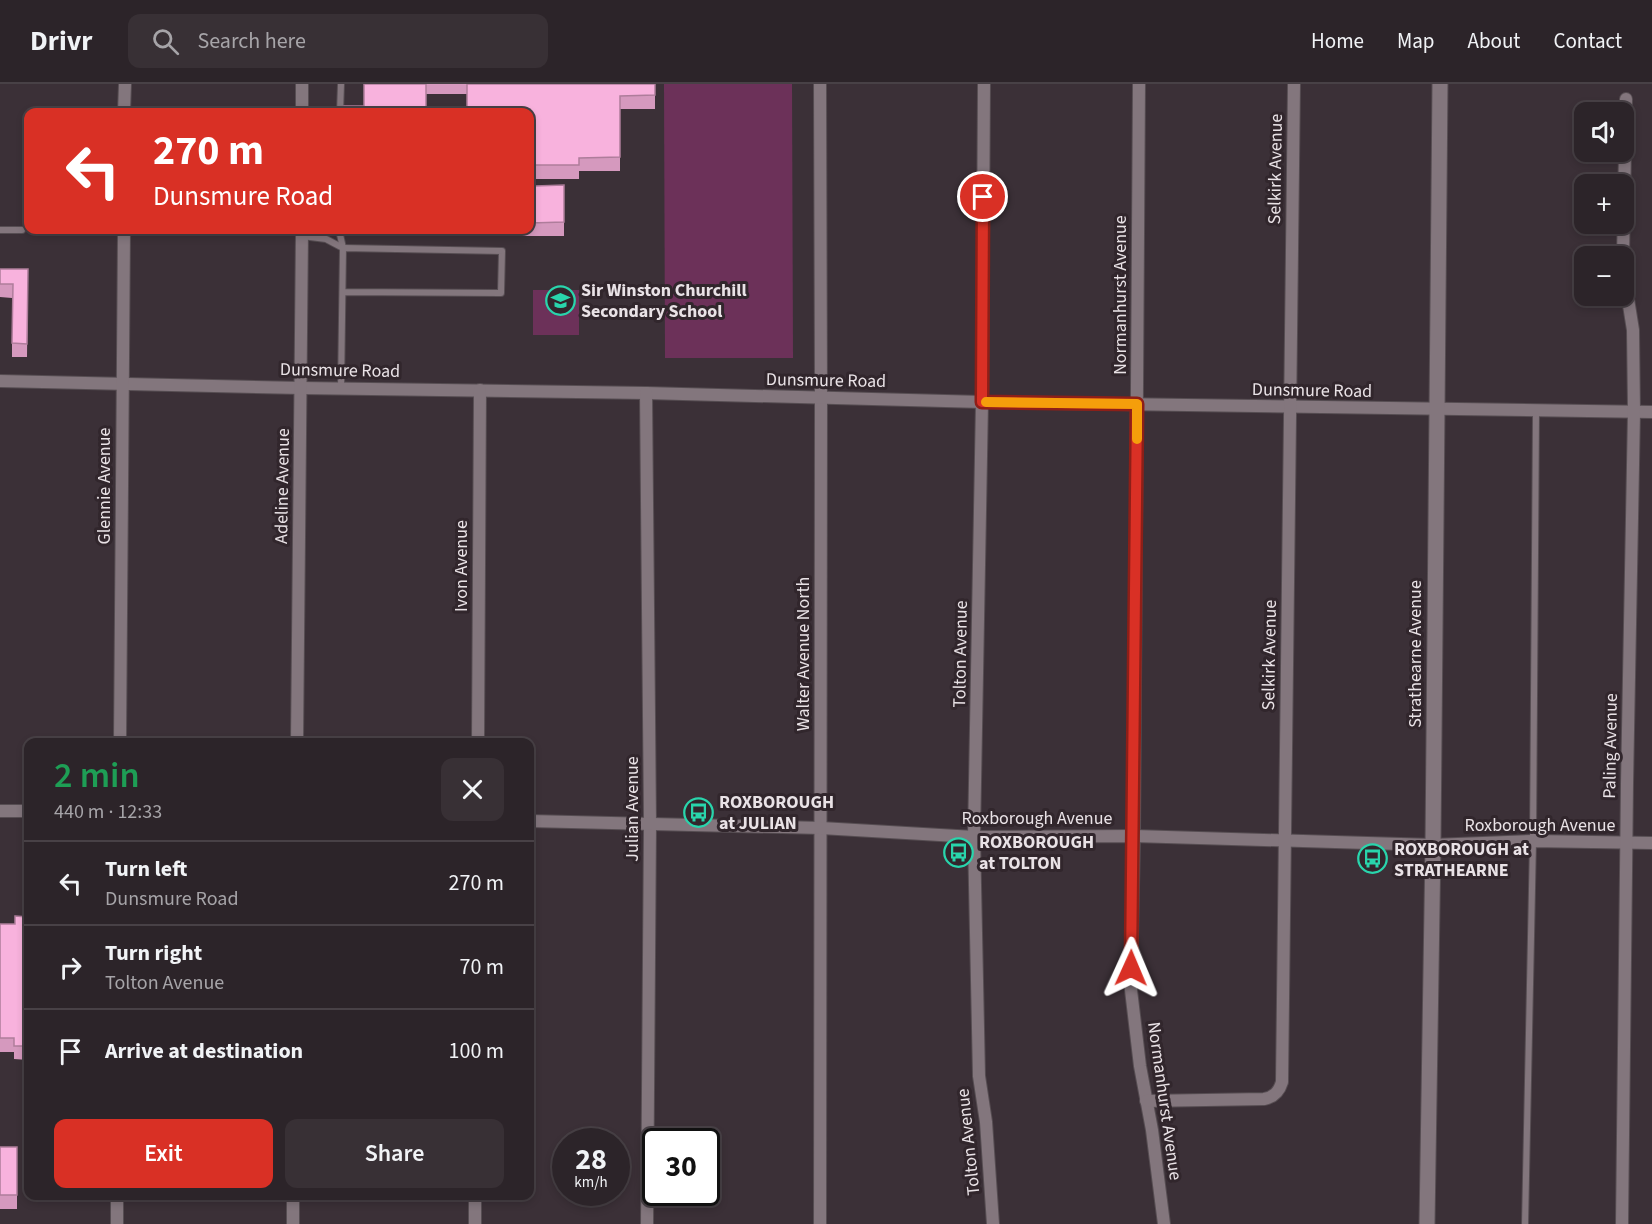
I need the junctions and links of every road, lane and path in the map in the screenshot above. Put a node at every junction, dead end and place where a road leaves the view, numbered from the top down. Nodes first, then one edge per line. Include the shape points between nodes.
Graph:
1 (125, 84) edge
2 (302, 84) edge
3 (341, 84) edge
4 (820, 84) edge
5 (984, 84) edge
6 (1139, 84) edge
7 (1294, 84) edge
8 (1440, 84) edge
9 (1626, 99) dead end
10 (124, 108) edge
11 (302, 108) edge
12 (340, 108) edge
13 (0, 230) edge
14 (22, 230) dead end
15 (124, 234) edge
16 (302, 234) edge
17 (306, 234) edge
18 (340, 234) edge
19 (1623, 246) edge
20 (343, 248) junction
21 (343, 292) junction
22 (1629, 306) edge
23 (0, 381) edge
24 (123, 384) junction
25 (301, 388) junction
26 (341, 389) junction
27 (480, 390) junction
28 (646, 393) junction
29 (821, 398) junction
30 (982, 402) junction
31 (1137, 404) junction
32 (1290, 407) junction
33 (1437, 410) junction
34 (1536, 411) junction
35 (1634, 412) junction
36 (1652, 412) edge
37 (120, 738) edge
38 (297, 738) edge
39 (478, 738) edge
40 (0, 811) edge
41 (24, 811) edge
42 (534, 821) edge
43 (650, 824) junction
44 (821, 828) junction
45 (1134, 836) junction
46 (974, 837) junction
47 (1285, 840) junction
48 (1533, 841) junction
49 (1626, 843) junction
50 (1652, 843) edge
51 (1433, 844) junction
52 (1146, 1101) junction
53 (117, 1200) edge
54 (293, 1200) edge
55 (475, 1200) edge
56 (117, 1224) edge
57 (293, 1224) edge
58 (475, 1224) edge
59 (647, 1224) edge
60 (820, 1224) edge
61 (993, 1224) edge
62 (1164, 1224) edge
63 (1426, 1224) edge
64 (1526, 1224) edge
65 (1622, 1224) edge

1 - 10 street
2 - 11 street
3 - 12 lane
4 - 29 street, Walter Avenue North
5 - 30 street, Tolton Avenue
6 - 31 street, Normanhurst Avenue
7 - 32 street, Selkirk Avenue
8 - 33 street, Strathearne Avenue
9 - 19 street
13 - 14 lane
15 - 24 street, Glennie Avenue
16 - 25 street, Adeline Avenue
17 - 20 lane
18 - 20 lane
20 - 21 lane
20 - 21 lane via 502,250 501,293
21 - 26 lane
22 - 35 street, Paling Avenue
23 - 24 street, Dunsmure Road
24 - 25 street, Dunsmure Road
24 - 37 street, Glennie Avenue
25 - 26 street, Dunsmure Road
25 - 38 street, Adeline Avenue
26 - 27 street, Dunsmure Road
27 - 28 street, Dunsmure Road
27 - 39 street, Ivon Avenue
28 - 29 street, Dunsmure Road
28 - 43 street, Julian Avenue
29 - 30 street, Dunsmure Road
29 - 44 street, Walter Avenue North
30 - 31 street, Dunsmure Road
30 - 46 street, Tolton Avenue
31 - 32 street, Dunsmure Road
31 - 45 street, Normanhurst Avenue
32 - 33 street, Dunsmure Road
32 - 47 street, Selkirk Avenue
33 - 34 street, Dunsmure Road
33 - 51 street, Strathearne Avenue
34 - 35 street, Dunsmure Road
34 - 48 lane
35 - 36 street, Dunsmure Road
35 - 49 street, Paling Avenue
40 - 41 street
42 - 43 street, Roxborough Avenue
43 - 44 street, Roxborough Avenue
43 - 59 street, Julian Avenue
44 - 46 street, Roxborough Avenue
44 - 60 street, Walter Avenue North
45 - 46 street, Roxborough Avenue
45 - 47 street, Roxborough Avenue
45 - 52 street, Normanhurst Avenue via 1131,990
46 - 61 street, Tolton Avenue via 979,1076
47 - 51 street, Roxborough Avenue
47 - 52 street, Selkirk Avenue via 1280,1088 1264,1099
48 - 49 street, Roxborough Avenue
48 - 51 street, Roxborough Avenue
48 - 64 lane
49 - 50 street, Roxborough Avenue
49 - 65 street, Paling Avenue
51 - 63 street, Strathearne Avenue
52 - 62 street, Normanhurst Avenue
53 - 56 street
54 - 57 street
55 - 58 street

